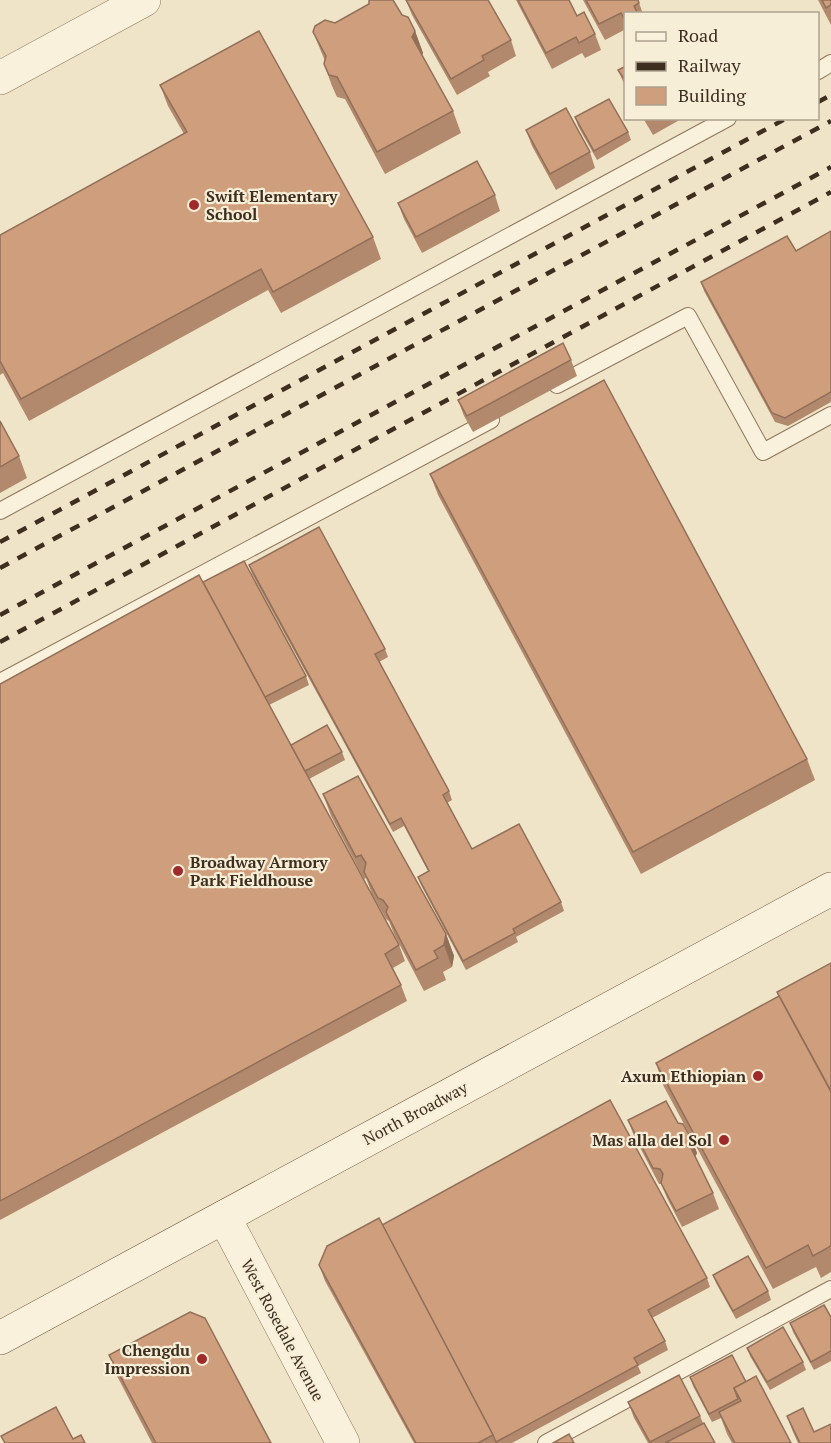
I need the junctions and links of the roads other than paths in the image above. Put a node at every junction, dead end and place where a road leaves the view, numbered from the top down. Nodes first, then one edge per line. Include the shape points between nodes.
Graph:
1 (144, 0) edge
2 (0, 78) edge
3 (724, 120) edge
4 (542, 392) edge
5 (501, 414) edge
6 (831, 416) edge
7 (0, 511) edge
8 (0, 682) edge
9 (831, 889) edge
10 (224, 1217) junction
11 (831, 1289) edge
12 (0, 1338) edge
13 (343, 1443) edge
14 (546, 1443) edge

1 - 2 main road
3 - 7 lane
4 - 6 lane via 688,316 763,452
5 - 8 lane
9 - 10 main road, North Broadway
10 - 12 main road, North Broadway
10 - 13 main road, West Rosedale Avenue
11 - 14 lane

